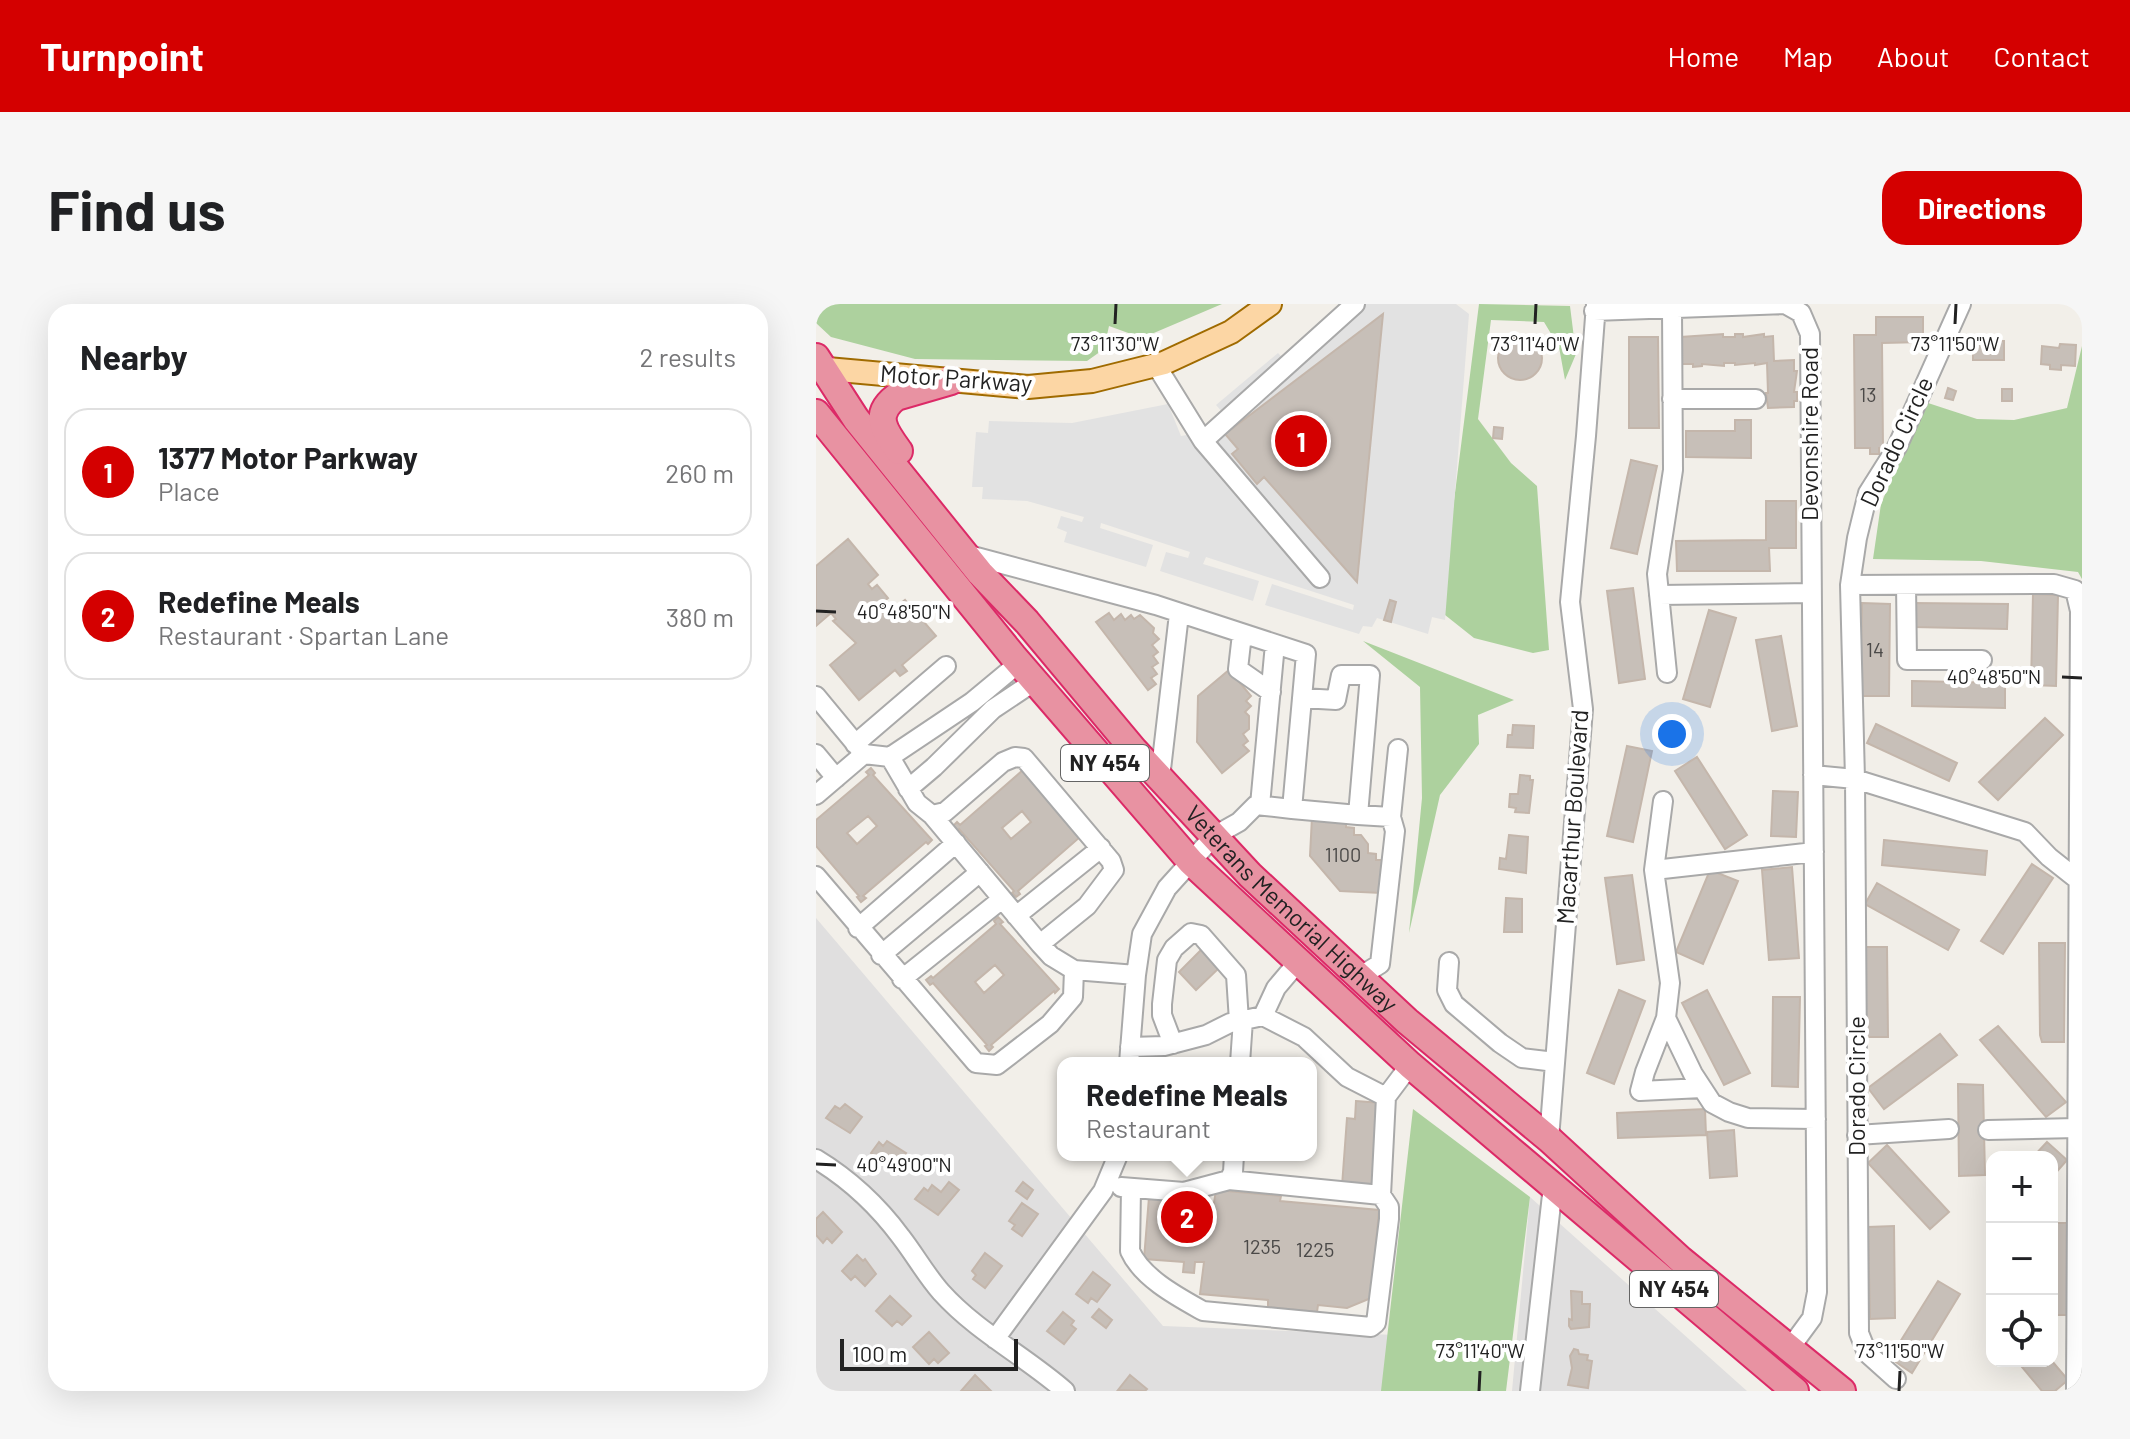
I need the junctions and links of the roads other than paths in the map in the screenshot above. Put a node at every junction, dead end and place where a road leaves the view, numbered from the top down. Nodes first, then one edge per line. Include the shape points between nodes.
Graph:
1 (1270, 304) edge
2 (1355, 304) edge
3 (1961, 304) edge
4 (1743, 305) edge
5 (1595, 307) edge
6 (1684, 308) edge
7 (819, 364) edge
8 (1156, 365) junction
9 (951, 381) junction
10 (1672, 399) junction
11 (1756, 399) dead end
12 (821, 429) edge
13 (1203, 441) junction
14 (949, 532) junction
15 (965, 554) junction
16 (1320, 578) dead end
17 (1850, 585) junction
18 (1906, 585) junction
19 (1811, 593) junction
20 (1659, 595) junction
21 (1179, 614) junction
22 (1242, 634) junction
23 (1275, 644) junction
24 (1982, 660) dead end
25 (946, 666) dead end
26 (1027, 672) junction
27 (1667, 673) dead end
28 (1271, 692) junction
29 (816, 696) edge
30 (1302, 698) junction
31 (860, 749) junction
32 (1398, 749) dead end
33 (816, 754) edge
34 (890, 757) junction
35 (1813, 775) junction
36 (836, 778) junction
37 (1160, 778) junction
38 (1855, 779) junction
39 (908, 789) junction
40 (816, 795) edge
41 (1663, 801) dead end
42 (1260, 805) junction
43 (1292, 809) junction
44 (932, 815) junction
45 (1358, 815) junction
46 (1391, 817) junction
47 (1214, 836) junction
48 (956, 843) junction
49 (1101, 848) junction
50 (1814, 852) junction
51 (1191, 862) junction
52 (1654, 870) junction
53 (980, 872) junction
54 (816, 876) edge
55 (2078, 880) junction
56 (1002, 899) junction
57 (1016, 916) junction
58 (858, 928) junction
59 (1040, 944) junction
60 (881, 955) junction
61 (1298, 962) junction
62 (1449, 962) dead end
63 (1074, 970) junction
64 (1136, 975) junction
65 (1359, 977) junction
66 (902, 979) junction
67 (1263, 1016) junction
68 (1666, 1018) junction
69 (1241, 1021) junction
70 (1173, 1044) junction
71 (1129, 1055) edge
72 (1240, 1057) edge
73 (1555, 1062) junction
74 (1410, 1065) junction
75 (1702, 1088) junction
76 (1386, 1097) junction
77 (1816, 1119) junction
78 (2077, 1128) junction
79 (1949, 1129) dead end
80 (1988, 1130) dead end
81 (1857, 1135) junction
82 (1549, 1139) junction
83 (816, 1159) edge
84 (1115, 1161) edge
85 (1234, 1161) edge
86 (1229, 1180) junction
87 (1106, 1183) junction
88 (1553, 1186) junction
89 (1131, 1188) junction
90 (1381, 1195) junction
91 (1712, 1285) junction
92 (995, 1339) junction
93 (1790, 1348) junction
94 (1896, 1379) dead end
95 (1065, 1391) edge
96 (1530, 1391) edge
97 (1795, 1391) edge
98 (1842, 1391) edge
99 (2076, 1391) edge

1 - 8 main road, Motor Parkway via 1231,332
2 - 13 street
3 - 17 street, Dorado Circle via 1897,447 1868,493
4 - 6 street, Devonshire Road
4 - 19 street, Devonshire Road via 1785,304 1801,313 1810,334
5 - 6 street, Devonshire Road
5 - 73 street, Macarthur Boulevard via 1570,602 1583,709
6 - 10 street
7 - 9 main road, Motor Parkway
7 - 14 highway, Veterans Memorial Highway / NY 454 via 856,419
8 - 9 main road, Motor Parkway via 1092,381 1028,387
8 - 13 street
9 - 14 highway via 896,397 882,422
10 - 11 street
10 - 20 street via 1673,470 1657,574
12 - 26 highway, Veterans Memorial Highway / NY 454
13 - 16 street
14 - 15 highway, Veterans Memorial Highway / NY 454
15 - 21 street
15 - 37 highway, Veterans Memorial Highway / NY 454
17 - 18 street
17 - 38 street, Dorado Circle
18 - 24 street via 1907,660
18 - 55 street via 2054,584 2075,590 2080,611
19 - 20 street
19 - 35 street, Devonshire Road
20 - 27 street
21 - 22 street
21 - 37 street
22 - 23 street
22 - 28 street via 1238,669
23 - 28 street
23 - 30 street via 1306,654
25 - 31 street
26 - 34 street
26 - 39 street
26 - 51 highway, Veterans Memorial Highway / NY 454
28 - 42 street
29 - 31 street
30 - 43 street
30 - 45 street via 1336,700 1341,675 1370,675
31 - 34 street
31 - 36 street
32 - 46 street
33 - 36 street
34 - 39 street
35 - 38 street
35 - 50 street, Devonshire Road
36 - 40 street
37 - 47 highway, Veterans Memorial Highway / NY 454
38 - 55 street via 2025,832
38 - 81 street, Dorado Circle
39 - 44 street
41 - 52 street
42 - 43 street
42 - 47 street
43 - 45 street
44 - 48 street
44 - 49 street via 945,812 1003,762 1024,758
45 - 46 street
46 - 65 street via 1395,831 1380,964
47 - 51 street
47 - 65 highway, Veterans Memorial Highway / NY 454
48 - 53 street
48 - 58 street
49 - 57 street
49 - 59 street via 1114,870 1087,906
50 - 52 street
50 - 77 street, Devonshire Road
51 - 61 highway, Veterans Memorial Highway / NY 454
51 - 64 street via 1167,888 1142,934
52 - 68 street via 1670,983
53 - 56 street
53 - 60 street
54 - 58 street
55 - 78 street
56 - 57 street
56 - 66 street
57 - 59 street
58 - 60 street
59 - 63 street
60 - 66 street
61 - 67 street via 1276,988
61 - 74 highway, Veterans Memorial Highway / NY 454
62 - 73 street via 1447,990 1454,1004 1522,1058
63 - 64 street
63 - 66 street via 1073,997 1050,1024 997,1065 976,1063
64 - 71 street
65 - 82 highway, Veterans Memorial Highway / NY 454
67 - 69 street
67 - 76 street via 1304,1037 1347,1077
68 - 75 street
68 - 75 street via 1640,1091
69 - 70 street
69 - 70 street via 1236,975 1201,935 1191,933 1167,960 1162,1015
69 - 72 street
70 - 71 street
73 - 82 street, Macarthur Boulevard
74 - 76 street
74 - 82 highway via 1524,1143
74 - 88 highway, Veterans Memorial Highway / NY 454
75 - 77 street via 1712,1103 1748,1118
76 - 90 street
77 - 93 street, Devonshire Road via 1817,1292 1812,1318
78 - 80 street
78 - 99 street
79 - 81 street
81 - 94 street, Dorado Circle via 1859,1333 1867,1353
82 - 91 highway, Veterans Memorial Highway / NY 454
83 - 92 street via 842,1174 877,1209 940,1291
84 - 87 street
85 - 86 street
86 - 89 street via 1184,1192
86 - 90 street
87 - 89 street
87 - 92 street
88 - 91 highway via 1572,1184
88 - 96 street
88 - 97 highway, Veterans Memorial Highway / NY 454
89 - 90 street via 1130,1251 1185,1301 1203,1311 1371,1327 1376,1323 1389,1219
91 - 93 highway, Veterans Memorial Highway / NY 454
92 - 95 street
93 - 98 highway, Veterans Memorial Highway / NY 454

